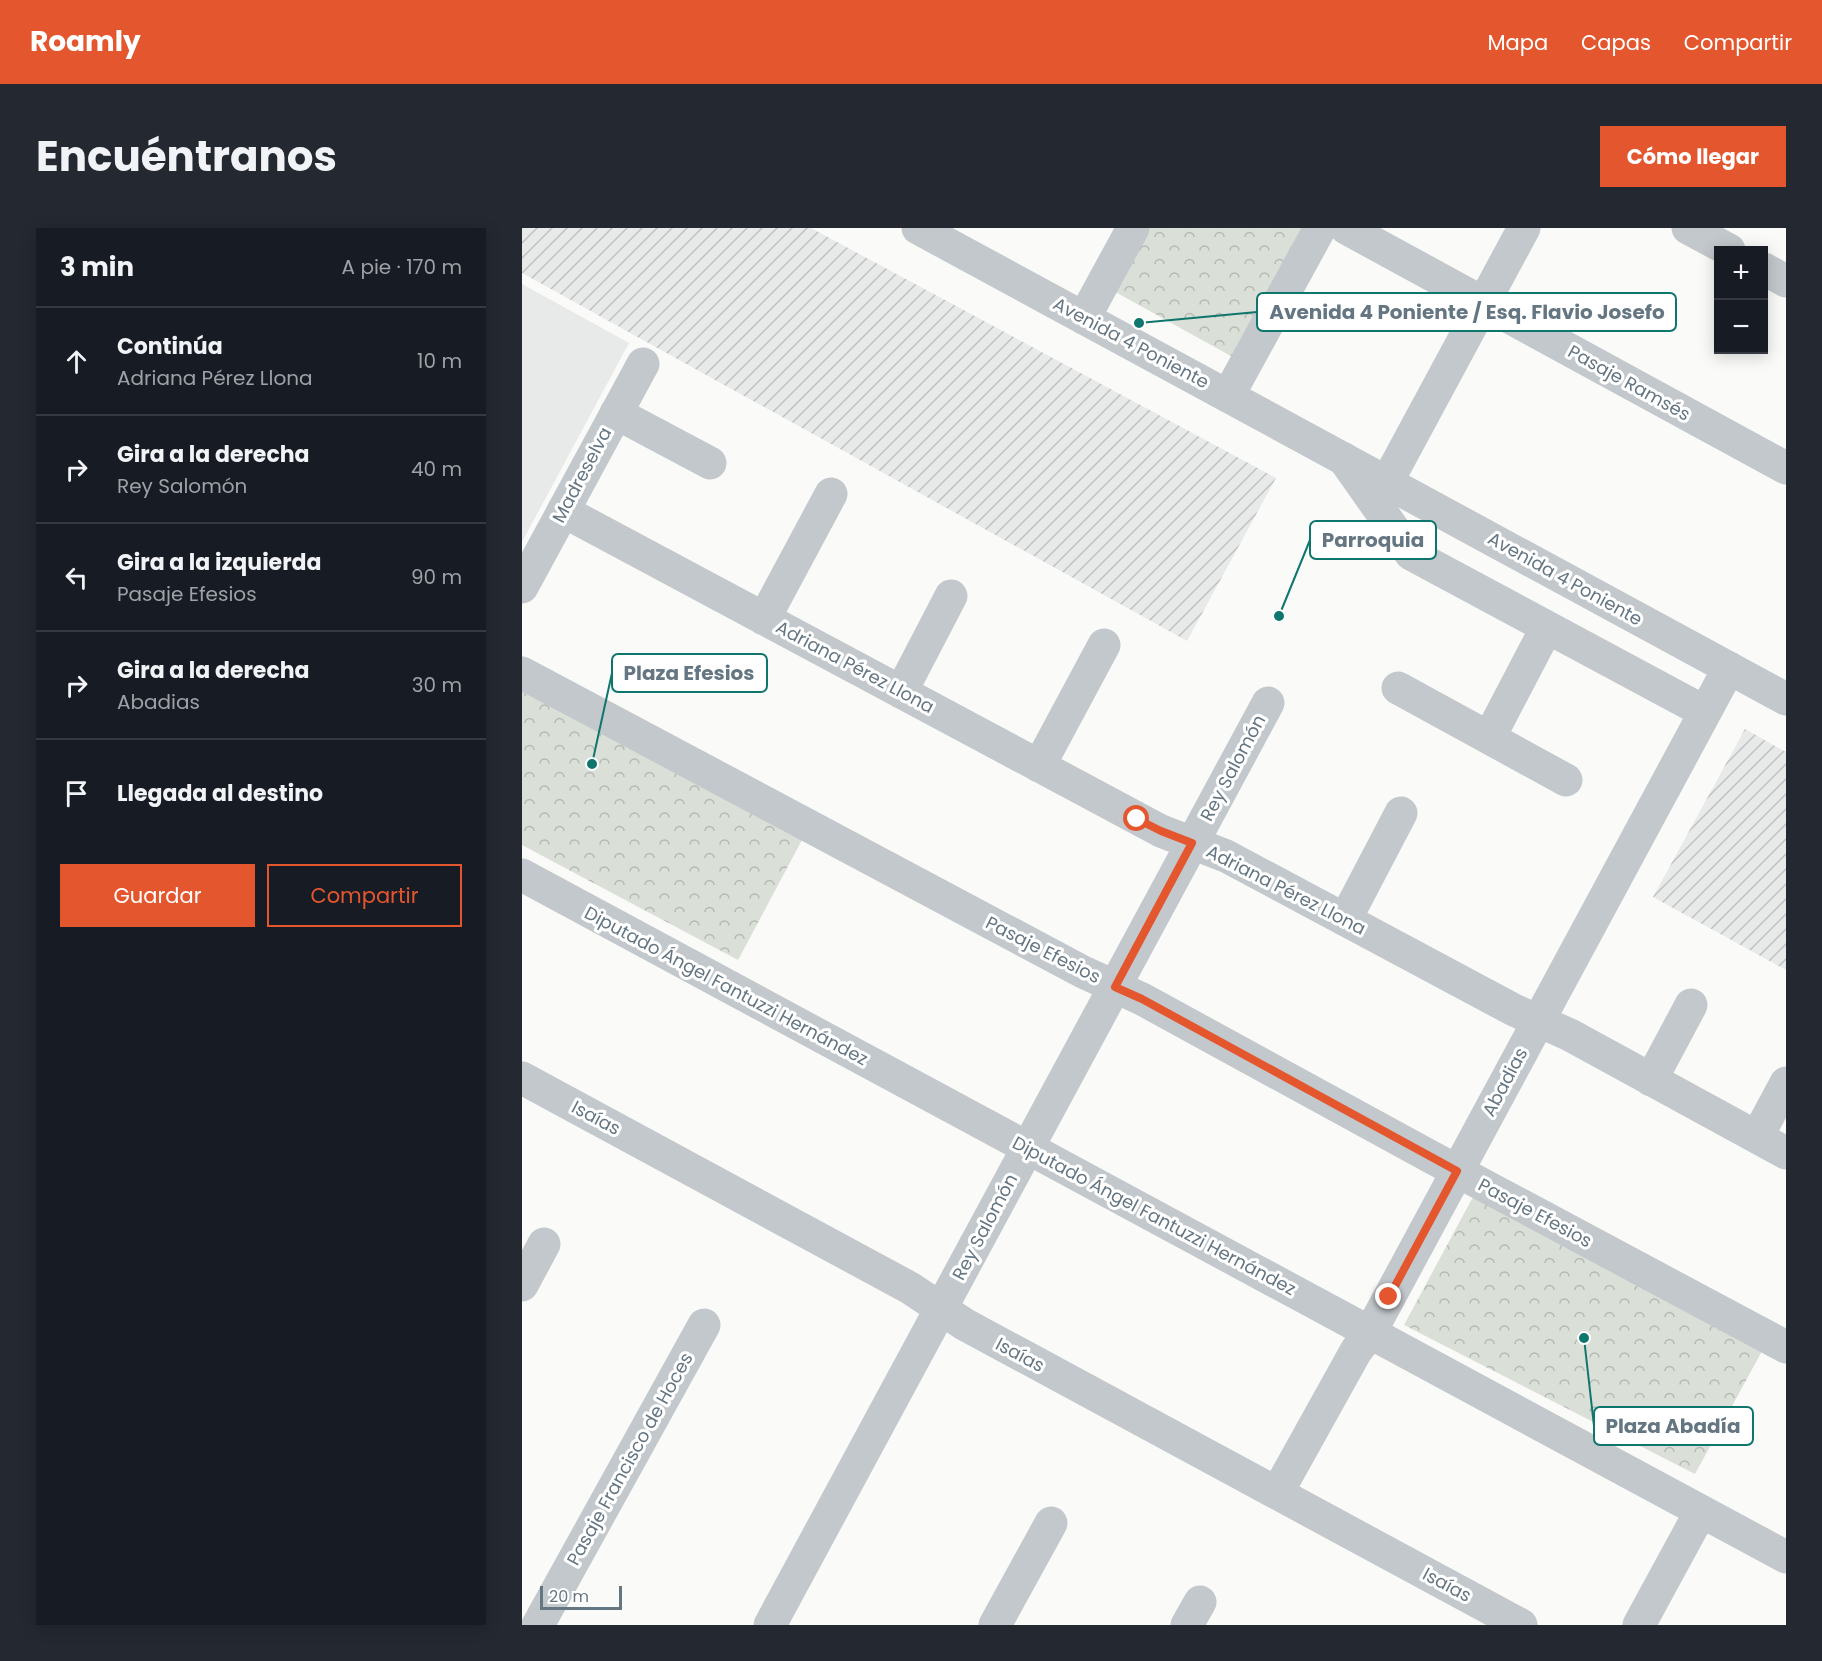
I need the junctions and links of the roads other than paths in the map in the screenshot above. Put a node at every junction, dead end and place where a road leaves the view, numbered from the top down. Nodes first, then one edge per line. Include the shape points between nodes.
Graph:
1 (918, 228) edge
2 (1133, 228) edge
3 (1320, 228) edge
4 (1346, 228) edge
5 (1524, 228) edge
6 (1688, 228) edge
7 (1722, 246) edge
8 (1768, 271) edge
9 (1786, 281) edge
10 (1483, 303) junction
11 (1084, 318) junction
12 (643, 364) dead end
13 (1228, 396) junction
14 (616, 413) junction
15 (1344, 459) junction
16 (710, 464) dead end
17 (1786, 468) edge
18 (1387, 482) junction
19 (831, 494) dead end
20 (563, 511) junction
21 (522, 587) edge
22 (951, 596) dead end
23 (764, 619) junction
24 (1547, 627) junction
25 (1104, 645) dead end
26 (1729, 668) junction
27 (522, 673) edge
28 (1398, 688) dead end
29 (901, 692) junction
30 (1786, 699) edge
31 (1268, 703) dead end
32 (1705, 712) junction
33 (1489, 738) junction
34 (1039, 766) junction
35 (1566, 780) dead end
36 (1401, 813) dead end
37 (1192, 843) junction
38 (522, 875) edge
39 (1345, 920) junction
40 (1115, 987) junction
41 (1691, 1005) dead end
42 (1538, 1021) junction
43 (522, 1078) edge
44 (1651, 1080) junction
45 (1786, 1083) edge
46 (1757, 1137) junction
47 (1028, 1148) junction
48 (1786, 1153) edge
49 (1457, 1171) junction
50 (544, 1244) dead end
51 (522, 1285) edge
52 (941, 1309) junction
53 (704, 1325) dead end
54 (1370, 1333) junction
55 (1786, 1347) edge
56 (1276, 1493) junction
57 (1701, 1511) junction
58 (1051, 1523) dead end
59 (1786, 1557) edge
60 (538, 1625) edge
61 (770, 1625) edge
62 (995, 1625) edge
63 (1521, 1625) edge
64 (1639, 1625) edge

1 - 11 street, Avenida 4 Poniente
2 - 11 street
3 - 13 street
4 - 10 street, Pasaje Ramsés
5 - 10 street
6 - 7 street
8 - 9 street
10 - 17 street, Pasaje Ramsés
10 - 18 street
11 - 13 street, Avenida 4 Poniente
12 - 14 street, Madreselva
13 - 15 street, Avenida 4 Poniente
14 - 16 street
14 - 20 street, Madreselva
15 - 18 street, Avenida 4 Poniente
15 - 24 street, Avenida 4 Poniente via 1412,554
18 - 26 street, Avenida 4 Poniente
19 - 23 street
20 - 21 street, Madreselva
20 - 23 street, Adriana Pérez Llona
22 - 29 street
23 - 29 street, Adriana Pérez Llona
24 - 32 street, Avenida 4 Poniente
24 - 33 street
25 - 34 street
26 - 30 street, Avenida 4 Poniente
26 - 32 street, Abadias
27 - 40 street, Pasaje Efesios
28 - 33 street
29 - 34 street, Adriana Pérez Llona
31 - 37 street, Rey Salomón
32 - 42 street, Abadias
33 - 35 street
34 - 37 street, Adriana Pérez Llona via 1161,831
36 - 39 street
37 - 39 street, Adriana Pérez Llona via 1226,856
37 - 40 street, Rey Salomón
38 - 47 street, Diputado Ángel Fantuzzi Hernández
39 - 42 street, Adriana Pérez Llona
40 - 47 street, Rey Salomón
40 - 49 street, Pasaje Efesios
41 - 44 street
42 - 44 street, Adriana Pérez Llona
42 - 49 street, Abadias
43 - 52 street, Isaías via 910,1288
44 - 46 street, Adriana Pérez Llona
45 - 46 street
46 - 48 street, Adriana Pérez Llona
47 - 52 street, Rey Salomón
47 - 54 street, Diputado Ángel Fantuzzi Hernández
49 - 54 street, Abadias
49 - 55 street, Pasaje Efesios
50 - 51 street
52 - 56 street, Isaías
52 - 61 street, Rey Salomón
53 - 60 street, Pasaje Francisco de Hoces
54 - 56 street, Abadias
54 - 57 street, Diputado Ángel Fantuzzi Hernández
56 - 63 street, Isaías
57 - 59 street, Diputado Ángel Fantuzzi Hernández
57 - 64 street
58 - 62 street

